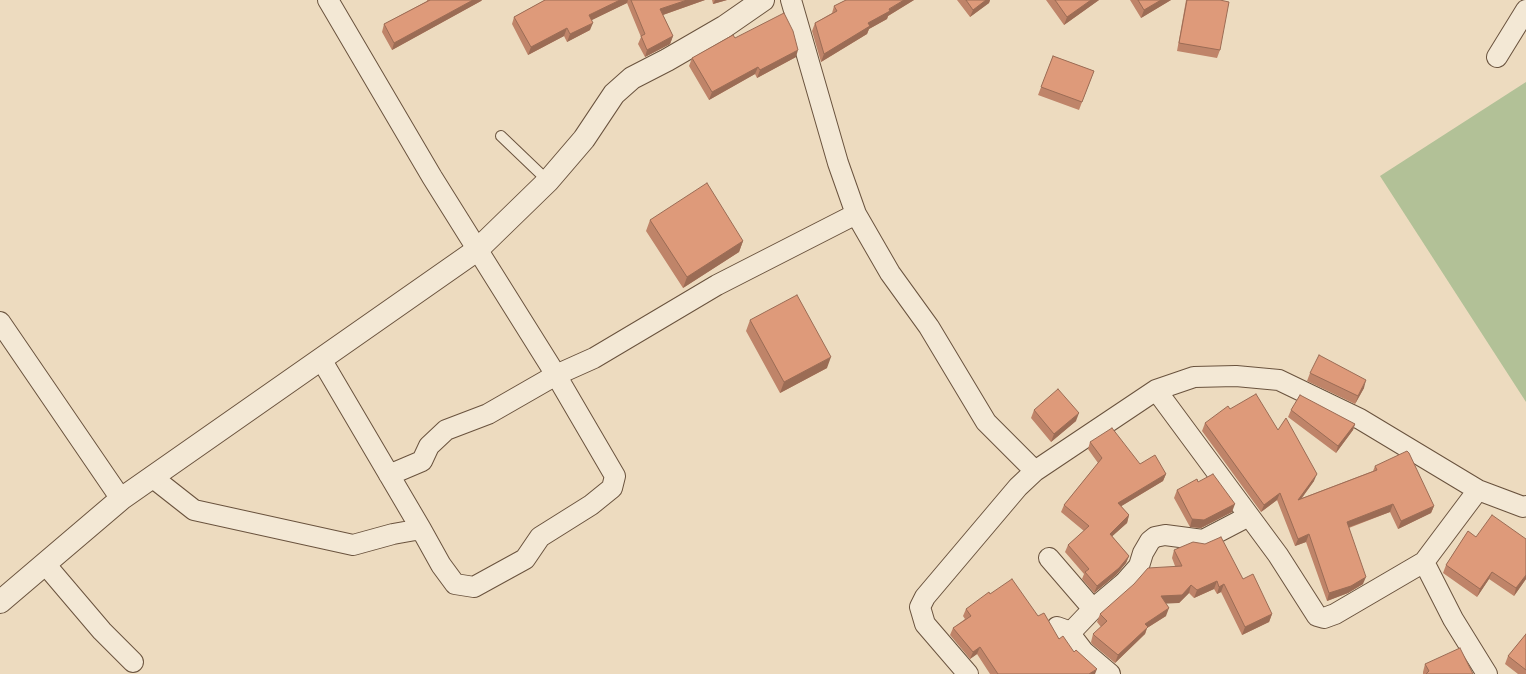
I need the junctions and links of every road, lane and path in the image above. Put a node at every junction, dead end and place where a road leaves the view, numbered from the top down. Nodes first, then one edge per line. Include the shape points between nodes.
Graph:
1 (328, 0) edge
2 (763, 0) edge
3 (791, 0) edge
4 (1526, 10) edge
5 (1497, 57) dead end
6 (501, 136) dead end
7 (548, 181) junction
8 (856, 214) junction
9 (477, 250) junction
10 (0, 322) edge
11 (321, 359) junction
12 (556, 375) junction
13 (1156, 390) junction
14 (1035, 472) junction
15 (389, 475) junction
16 (152, 477) junction
17 (1478, 490) junction
18 (121, 498) junction
19 (1525, 508) edge
20 (1249, 516) junction
21 (421, 529) junction
22 (1049, 558) dead end
23 (1424, 562) junction
24 (45, 564) junction
25 (0, 602) edge
26 (1093, 609) junction
27 (134, 662) dead end
28 (968, 674) edge
29 (1110, 674) edge
30 (1487, 674) edge

1 - 9 street
2 - 7 street via 705,38 632,78 614,94 584,139
3 - 8 street via 838,163
4 - 5 street
6 - 7 lane
7 - 9 street
8 - 12 street via 717,285 594,358
8 - 14 street via 890,273 929,326 986,422
9 - 11 street
9 - 12 street
10 - 18 street
11 - 15 street
11 - 16 street
12 - 15 street via 488,414 446,430 429,446 422,461
12 - 21 street via 614,476 612,488 591,505 540,537 525,559 474,586 455,584
13 - 14 street
13 - 17 street via 1194,378 1236,376 1280,380 1360,418
13 - 20 street
14 - 28 street via 1018,487 941,577 920,607 925,624
15 - 21 street
16 - 18 street
16 - 21 street via 194,510 353,545
17 - 19 street
17 - 23 street
18 - 24 street
20 - 23 street via 1278,555 1311,609 1317,616 1324,618
20 - 26 street via 1203,540 1165,535 1155,537 1150,540 1139,566 1124,583
22 - 26 street
23 - 30 street via 1453,619
24 - 25 street
24 - 27 street via 102,631
26 - 29 street via 1064,629 1084,652

